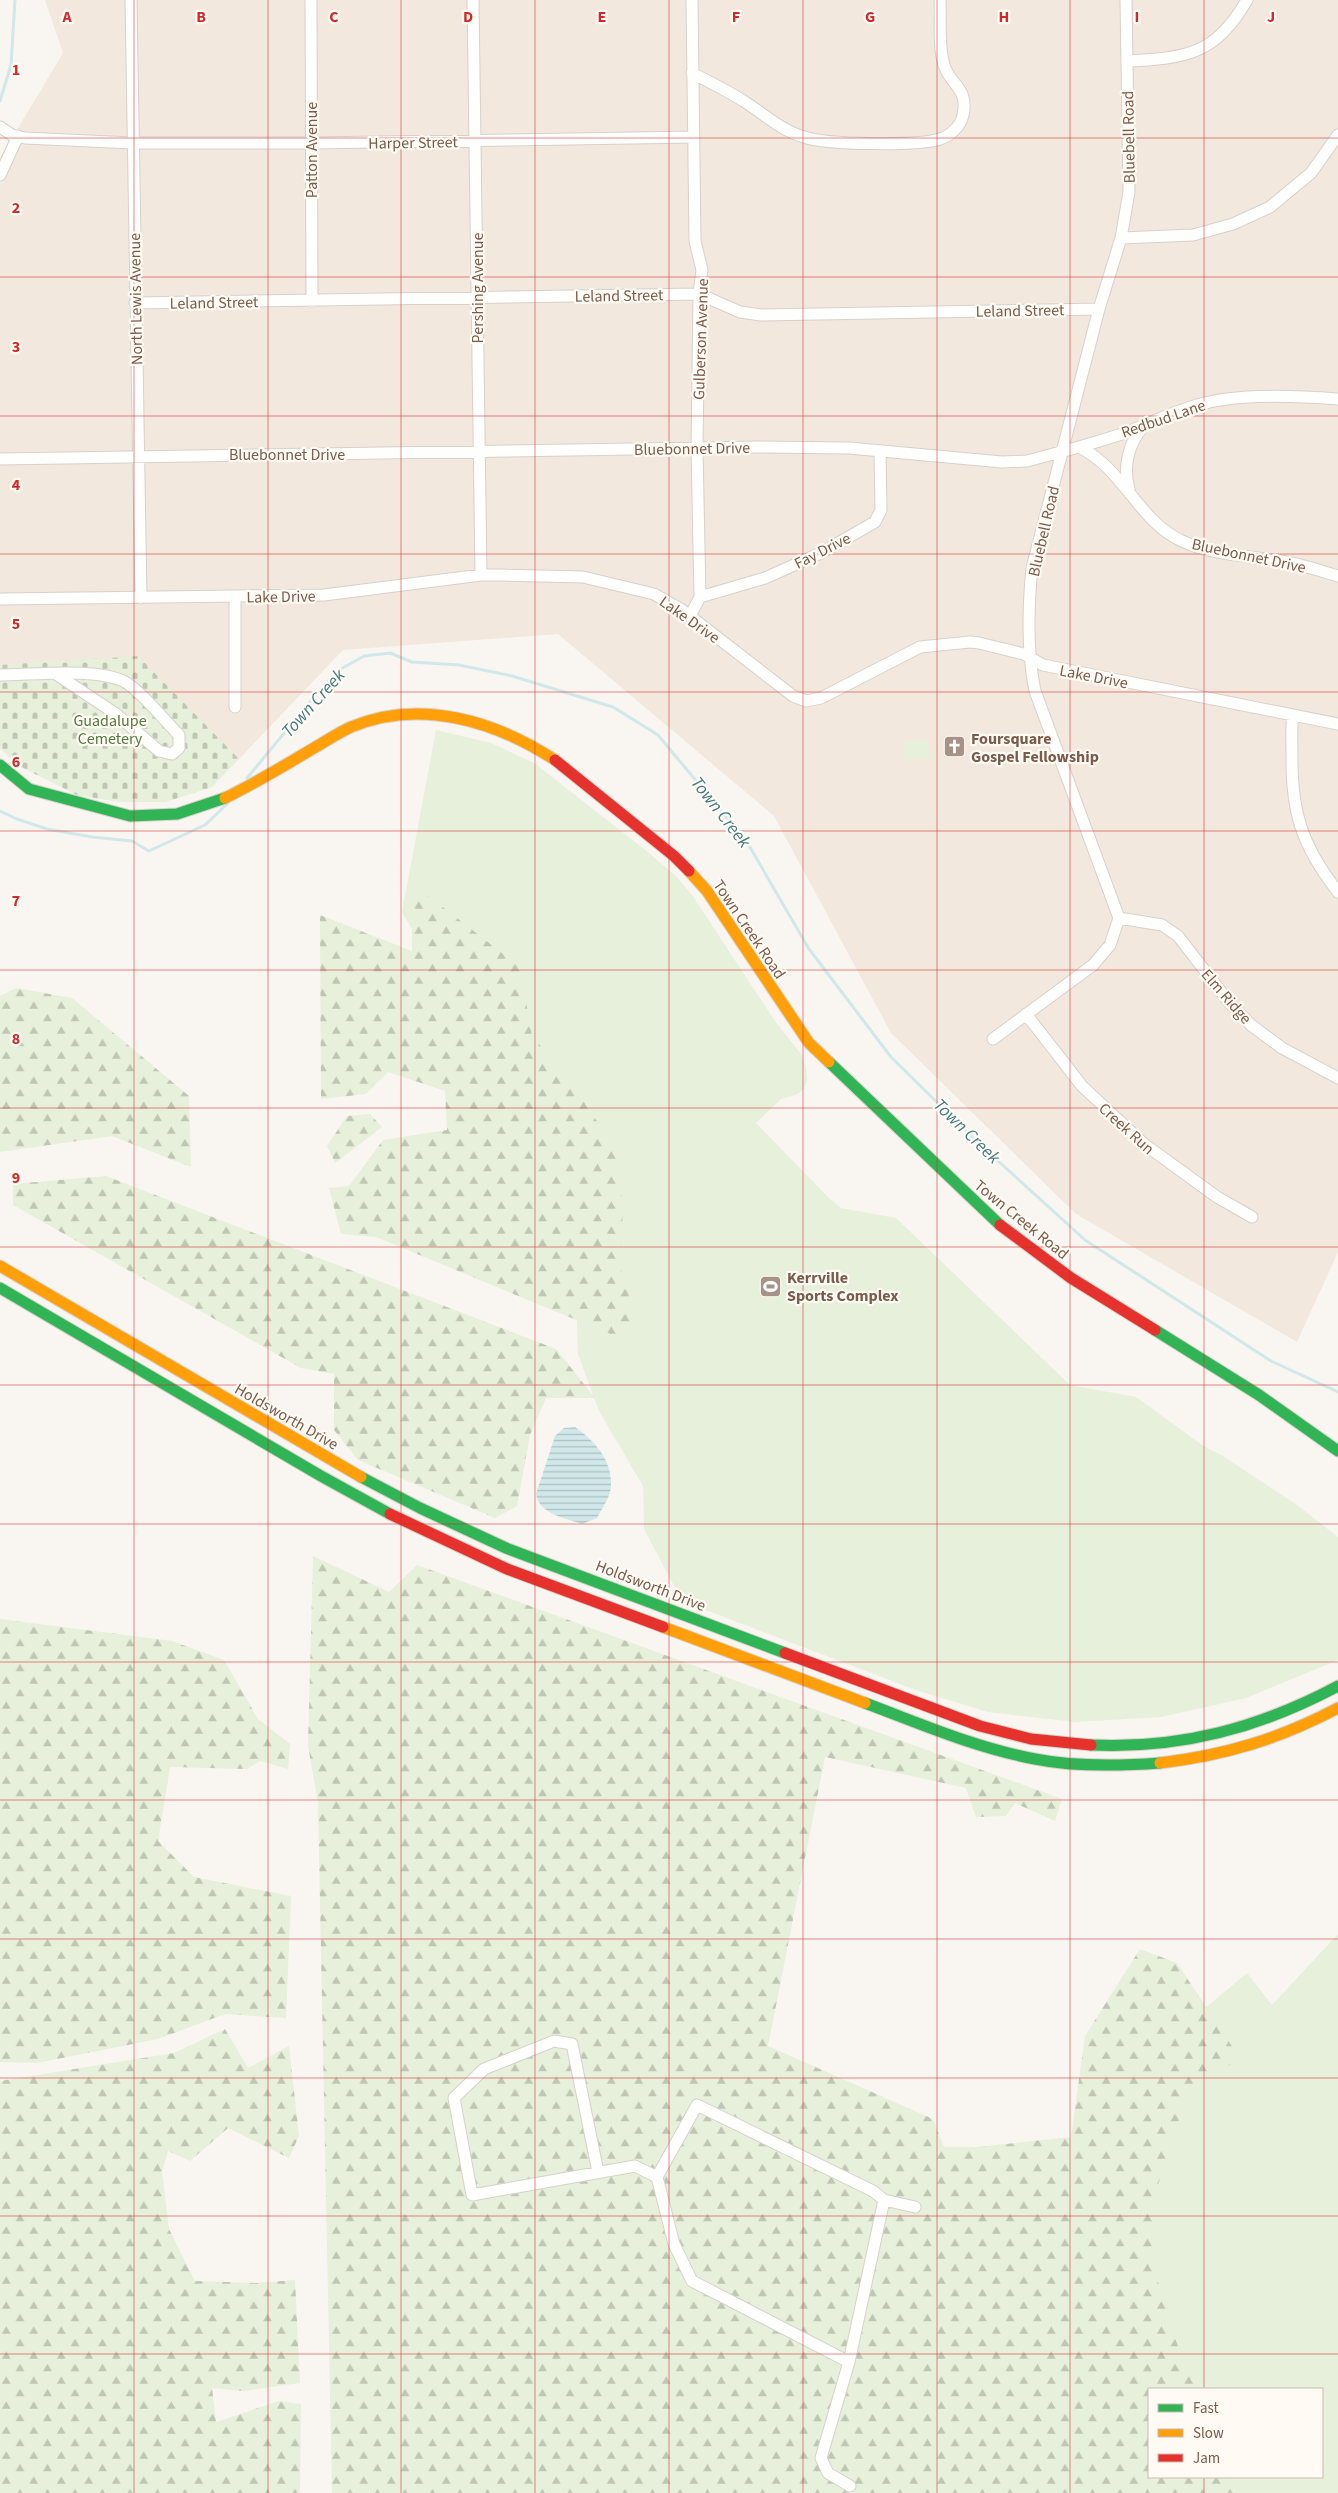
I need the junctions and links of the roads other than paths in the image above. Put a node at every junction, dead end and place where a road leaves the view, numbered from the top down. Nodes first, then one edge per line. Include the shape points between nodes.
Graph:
1 (132, 0) edge
2 (311, 0) edge
3 (473, 0) edge
4 (692, 0) edge
5 (940, 0) edge
6 (1126, 0) edge
7 (1247, 0) edge
8 (1128, 61) junction
9 (692, 72) junction
10 (0, 127) edge
11 (1338, 135) edge
12 (18, 136) junction
13 (694, 136) junction
14 (476, 141) junction
15 (132, 143) junction
16 (311, 143) junction
17 (0, 175) edge
18 (1121, 238) junction
19 (699, 294) junction
20 (476, 298) junction
21 (312, 300) junction
22 (135, 303) junction
23 (1099, 309) junction
24 (1338, 399) edge
25 (1144, 426) junction
26 (1079, 447) junction
27 (697, 448) junction
28 (880, 451) junction
29 (1062, 451) junction
30 (479, 453) junction
31 (139, 455) junction
32 (0, 459) edge
33 (1129, 490) junction
34 (481, 575) junction
35 (1338, 576) edge
36 (235, 597) junction
37 (700, 597) junction
38 (141, 598) junction
39 (2, 600) dead end
40 (690, 616) junction
41 (1031, 658) junction
42 (56, 674) junction
43 (0, 676) edge
44 (235, 707) dead end
45 (1293, 715) junction
46 (1338, 724) edge
47 (0, 765) edge
48 (1338, 892) edge
49 (1119, 918) junction
50 (1026, 1014) junction
51 (993, 1039) dead end
52 (1338, 1078) edge
53 (1252, 1217) dead end
54 (0, 1266) edge
55 (0, 1288) edge
56 (59, 1301) junction
57 (49, 1317) junction
58 (1338, 1451) edge
59 (606, 1585) junction
60 (600, 1603) junction
61 (1338, 1686) edge
62 (1338, 1708) edge
63 (598, 2172) junction
64 (657, 2177) junction
65 (884, 2200) junction
66 (916, 2207) dead end
67 (849, 2362) junction
68 (850, 2486) dead end

1 - 15 street, North Lewis Avenue
2 - 16 street, Patton Avenue
3 - 14 street, Pershing Avenue
4 - 9 street, Gulberson Avenue
5 - 9 street via 944,66 961,90 965,104 963,118 954,131 941,139 849,143 804,137 783,128 730,92
6 - 8 street, Bluebell Road
7 - 8 street via 1238,16 1215,40 1192,54 1172,59
8 - 18 street, Bluebell Road via 1129,192
9 - 13 street, Gulberson Avenue
10 - 12 street, Harper Street
11 - 18 street via 1311,173 1270,207 1240,221 1193,234
12 - 15 street, Harper Street
12 - 17 street
13 - 14 street, Harper Street
13 - 19 street, Gulberson Avenue via 695,241 702,270
14 - 16 street, Harper Street
14 - 20 street, Pershing Avenue
15 - 16 street, Harper Street
15 - 22 street, North Lewis Avenue
16 - 21 street, Patton Avenue
18 - 23 street, Bluebell Road
19 - 20 street, Leland Street
19 - 23 street, Leland Street via 740,312 761,315
19 - 27 street, Gulberson Avenue
20 - 21 street, Leland Street
20 - 30 street, Pershing Avenue
21 - 22 street, Leland Street
22 - 31 street, North Lewis Avenue
23 - 29 street, Bluebell Road
24 - 25 street, Redbud Lane via 1254,397 1220,400 1161,417
25 - 26 street, Redbud Lane
25 - 33 street via 1129,448
26 - 29 street, Bluebonnet Drive
26 - 33 street, Bluebonnet Drive via 1092,453
27 - 28 street, Bluebonnet Drive
27 - 30 street, Bluebonnet Drive
27 - 37 street, Gulberson Avenue
28 - 29 street, Bluebonnet Drive via 1002,462 1027,461
28 - 37 street, Fay Drive via 881,510 875,522 821,553 765,578
29 - 41 street, Bluebell Road via 1032,568 1029,604
30 - 31 street, Bluebonnet Drive
30 - 34 street, Pershing Avenue
31 - 32 street, Bluebonnet Drive
31 - 38 street, North Lewis Avenue
33 - 35 street, Bluebonnet Drive via 1154,522 1182,541 1217,552 1288,562
34 - 36 street, Lake Drive via 324,595
34 - 40 street, Lake Drive via 596,579 654,594
36 - 38 street, Lake Drive
36 - 44 street
37 - 40 street, Gulberson Avenue
38 - 39 street, Lake Drive
40 - 41 street, Lake Drive via 793,696 806,701 820,698 920,647 970,642
41 - 45 street, Lake Drive via 1043,665
41 - 49 street, Bluebell Road via 1035,691
42 - 42 street via 103,674 124,681 180,735 179,748 172,754 159,751 116,714
42 - 43 street
45 - 46 street, Lake Drive
45 - 48 street via 1294,805 1310,850
47 - 58 main road, Town Creek Road via 29,789 130,816 177,814 226,798 349,728 378,717 438,714 489,726 528,742 564,766 674,856 707,891 809,1043 972,1201 1017,1240 1071,1278 1259,1396
49 - 50 street via 1110,944 1094,965
49 - 52 street, Elm Ridge via 1162,925 1178,936 1251,1025 1282,1048
50 - 51 street
50 - 53 street, Creek Run via 1082,1086 1144,1144 1217,1197
54 - 56 main road, Holdsworth Drive
55 - 57 main road
56 - 57 main road
56 - 59 main road, Holdsworth Drive via 330,1460 420,1508 506,1548
57 - 60 main road via 313,1472 411,1525 507,1569
59 - 60 main road
59 - 61 main road, Holdsworth Drive via 980,1726 1030,1739 1139,1747 1194,1741 1284,1714
60 - 62 main road via 974,1744 1042,1760 1139,1765 1198,1760 1291,1731
63 - 63 street via 472,2195 454,2098 484,2069 554,2041 572,2044
63 - 64 street via 635,2166
64 - 65 street via 697,2105 873,2190
64 - 67 street via 674,2244 692,2281
65 - 66 street
65 - 67 street
67 - 68 street via 821,2458 828,2472

